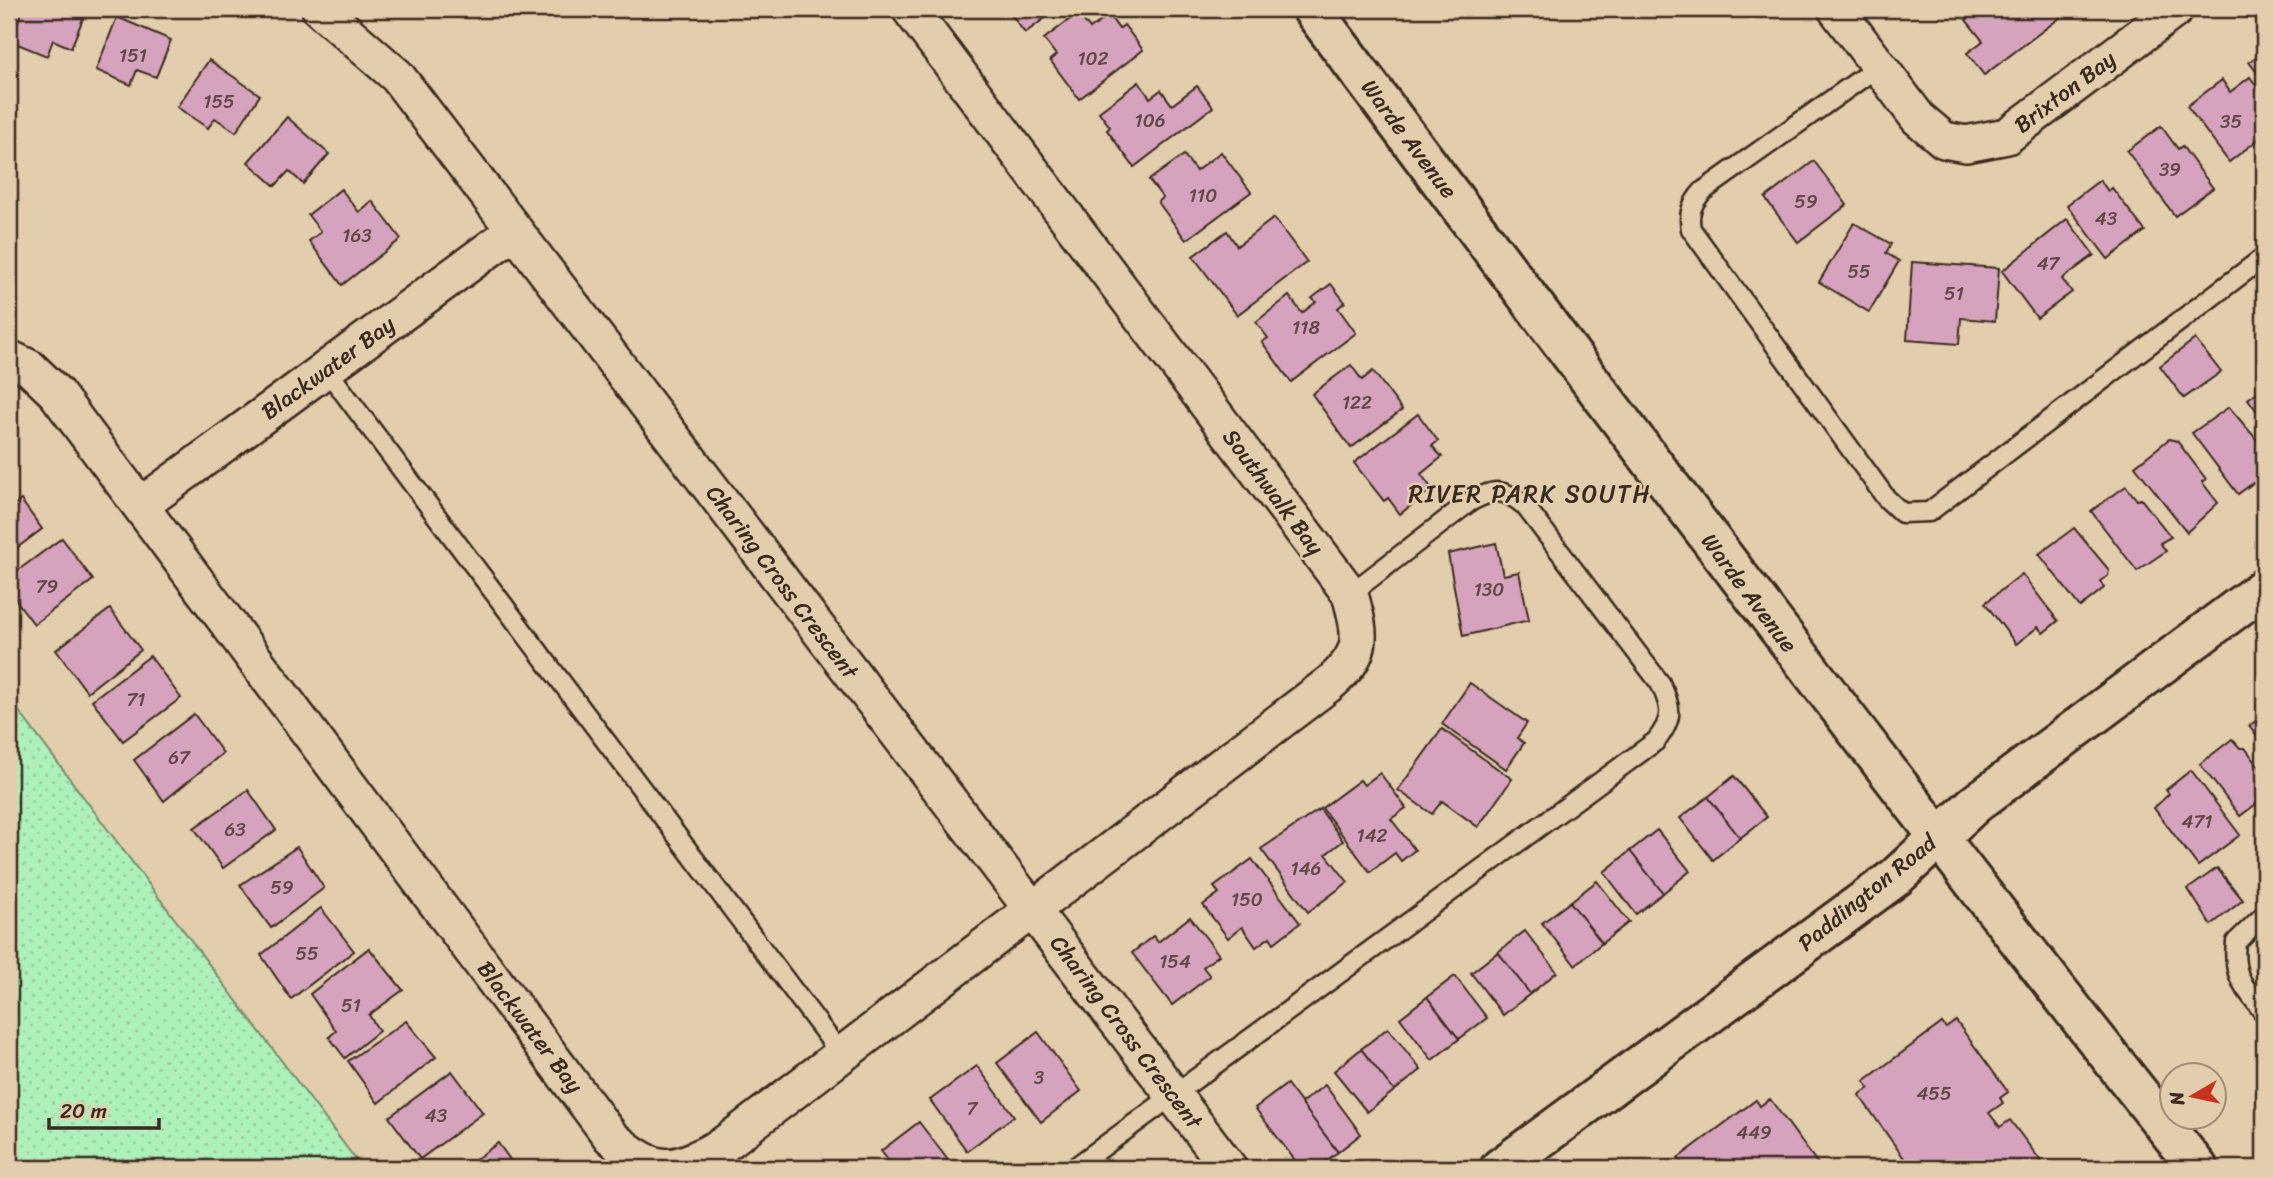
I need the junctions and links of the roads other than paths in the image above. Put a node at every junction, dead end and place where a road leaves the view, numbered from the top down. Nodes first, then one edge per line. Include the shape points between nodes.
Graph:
1 (320, 9) edge
2 (910, 9) edge
3 (1312, 9) edge
4 (1836, 9) edge
5 (2176, 9) edge
6 (1879, 66) junction
7 (514, 231) junction
8 (2264, 257) edge
9 (9, 358) edge
10 (326, 369) junction
11 (141, 505) junction
12 (2264, 588) edge
13 (1350, 594) junction
14 (1937, 838) junction
15 (1031, 908) junction
16 (2264, 915) edge
17 (2264, 1013) edge
18 (841, 1054) junction
19 (1173, 1094) junction
20 (1074, 1168) edge
21 (1229, 1168) edge
22 (1500, 1168) edge
23 (2198, 1168) edge

1 - 7 street, Charing Cross Crescent via 397,76
2 - 13 street, Southwalk Bay
3 - 14 main road, Warde Avenue
4 - 6 street, Brixton Bay
5 - 6 street, Brixton Bay via 2007,136 1986,141 1944,140 1918,118
6 - 8 lane via 1703,191 1689,216 1691,229 1886,498 1902,513 1929,512
7 - 10 street, Blackwater Bay
7 - 15 street, Charing Cross Crescent
9 - 11 street, Blackwater Bay via 30,368 56,393
10 - 11 street, Blackwater Bay
10 - 18 lane
11 - 18 street, Blackwater Bay via 611,1137 639,1161 668,1167 695,1161 723,1145
12 - 14 main road, Paddington Road via 1986,796
13 - 15 street, Southwalk Bay via 1358,624 1358,651 1349,667
13 - 19 lane via 1468,503 1488,492 1508,492 1525,506 1660,683 1671,705 1668,726 1656,741
14 - 22 main road, Paddington Road via 1896,877
14 - 23 main road, Warde Avenue
15 - 18 street, Blackwater Bay
15 - 19 street, Charing Cross Crescent
16 - 17 lane via 2236,942 2234,960 2236,977
19 - 20 lane
19 - 21 street, Charing Cross Crescent

